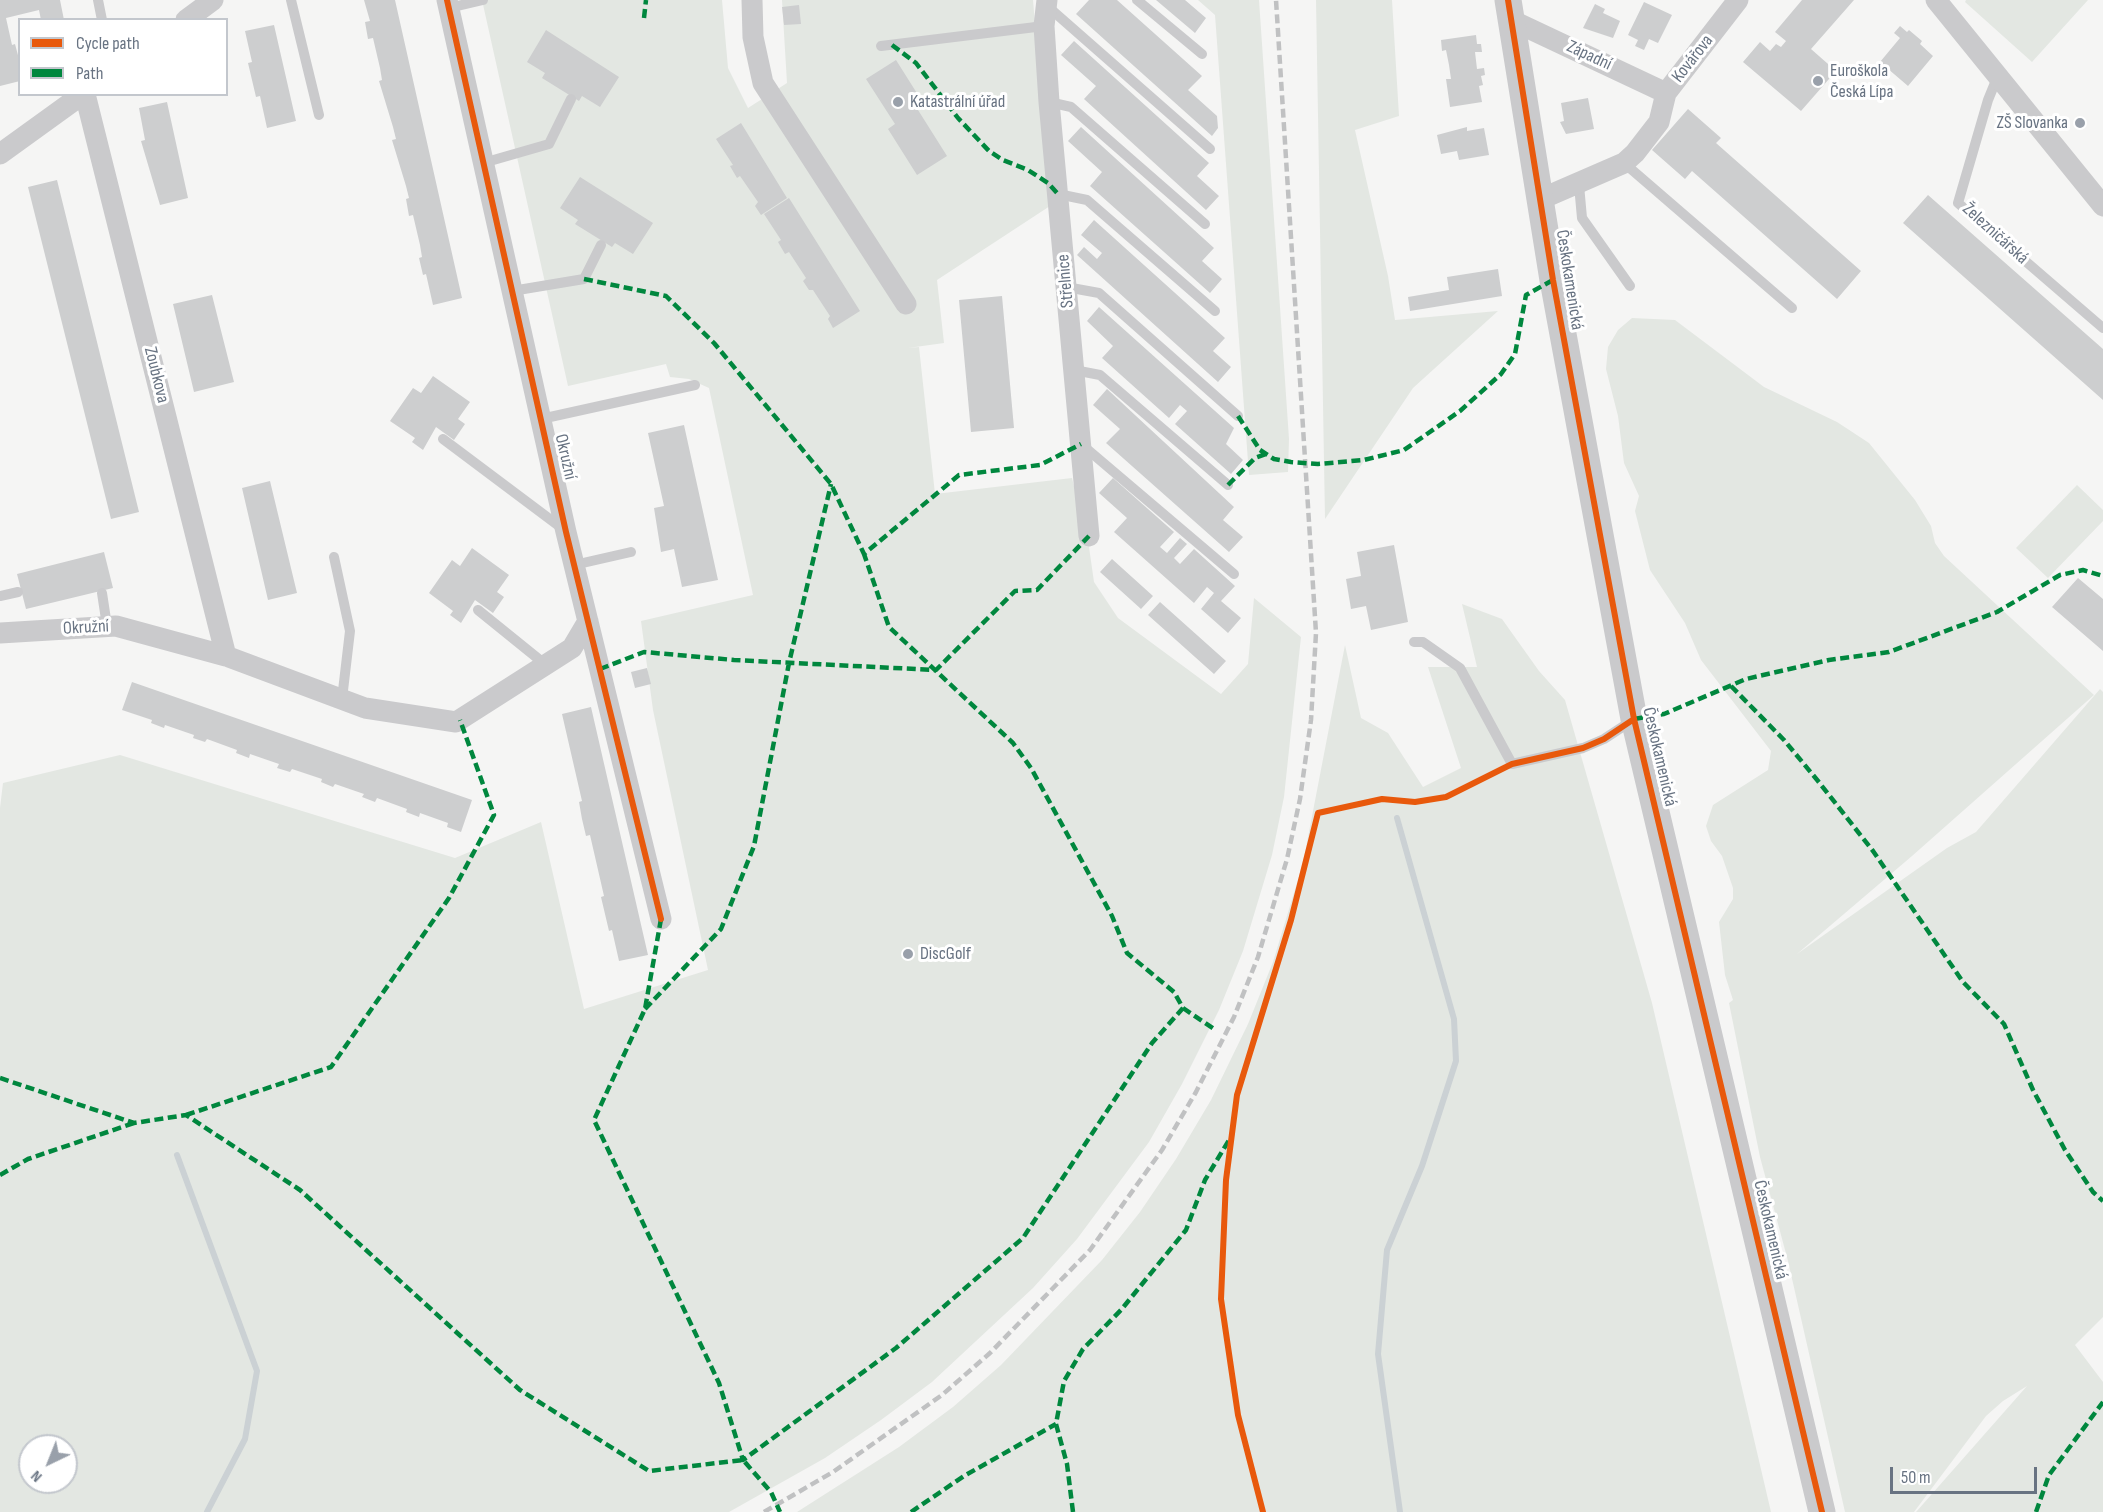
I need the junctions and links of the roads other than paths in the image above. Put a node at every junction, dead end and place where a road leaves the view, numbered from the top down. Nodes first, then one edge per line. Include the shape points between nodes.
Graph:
1 (98, 0) edge
2 (213, 0) edge
3 (291, 0) edge
4 (483, 0) edge
5 (752, 0) edge
6 (1137, 0) edge
7 (1738, 0) edge
8 (1936, 0) edge
9 (1046, 2) edge
10 (448, 4) edge
11 (1509, 10) edge
12 (102, 18) edge
13 (189, 18) edge
14 (1044, 26) junction
15 (881, 46) dead end
16 (1202, 54) dead end
17 (1997, 78) junction
18 (1666, 93) junction
19 (81, 96) edge
20 (85, 96) edge
21 (572, 99) dead end
22 (1049, 102) junction
23 (319, 115) dead end
24 (1210, 149) dead end
25 (0, 154) edge
26 (483, 163) junction
27 (1624, 163) junction
28 (1579, 185) junction
29 (1058, 194) junction
30 (1541, 200) junction
31 (2103, 206) edge
32 (1205, 224) dead end
33 (602, 245) dead end
34 (1630, 286) dead end
35 (1066, 287) junction
36 (512, 291) junction
37 (906, 304) dead end
38 (1792, 308) dead end
39 (1215, 311) dead end
40 (2103, 328) edge
41 (1074, 370) junction
42 (695, 385) dead end
43 (1238, 416) dead end
44 (541, 419) junction
45 (443, 439) dead end
46 (1081, 444) junction
47 (1228, 484) dead end
48 (566, 531) junction
49 (1089, 536) dead end
50 (631, 552) dead end
51 (334, 557) dead end
52 (574, 565) junction
53 (1234, 574) dead end
54 (18, 592) dead end
55 (102, 593) dead end
56 (0, 596) edge
57 (478, 609) dead end
58 (588, 621) junction
59 (107, 627) junction
60 (0, 633) edge
61 (1414, 642) dead end
62 (226, 656) junction
63 (546, 665) junction
64 (342, 699) junction
65 (1634, 719) junction
66 (661, 919) dead end
67 (1822, 1512) edge

1 - 12 lane
2 - 13 street
3 - 23 lane
4 - 10 lane
5 - 37 street via 753,38 763,83
6 - 16 lane
7 - 18 street, Kovářova
8 - 17 street
9 - 14 street, Střelnice
9 - 24 lane
10 - 26 street, Okružní
11 - 18 street, Západní
11 - 30 street, Českokamenická
14 - 15 lane
14 - 22 street, Střelnice
17 - 31 street
17 - 40 lane, Železničářská via 1958,202
18 - 27 street, Kovářova via 1659,122
19 - 25 street
20 - 62 street, Zoubkova
21 - 26 lane via 549,144
22 - 29 street, Střelnice
22 - 32 lane via 1071,107
26 - 36 street, Okružní
27 - 28 street, Kovářova
27 - 38 lane
28 - 30 street, Kovářova
28 - 34 lane via 1582,218
29 - 35 street, Střelnice
29 - 39 lane via 1087,200
30 - 65 street, Českokamenická
33 - 36 lane via 584,279
35 - 41 street, Střelnice
35 - 43 lane via 1099,293
36 - 44 street, Okružní
41 - 46 street, Střelnice
41 - 47 lane via 1100,375
42 - 44 lane
44 - 48 street, Okružní
45 - 48 lane
46 - 49 street, Střelnice
46 - 53 lane
48 - 52 street, Okružní
50 - 52 lane
51 - 64 lane via 350,631
52 - 58 street, Okružní
54 - 56 lane
55 - 59 lane
57 - 63 lane
58 - 63 street, Okružní via 572,648
58 - 66 street, Okružní
59 - 60 street, Okružní
59 - 62 street, Okružní via 116,626
61 - 65 lane via 1423,642 1460,668 1512,764 1583,748
62 - 64 street, Okružní
63 - 64 street, Okružní via 456,722 365,708
65 - 67 street, Českokamenická

